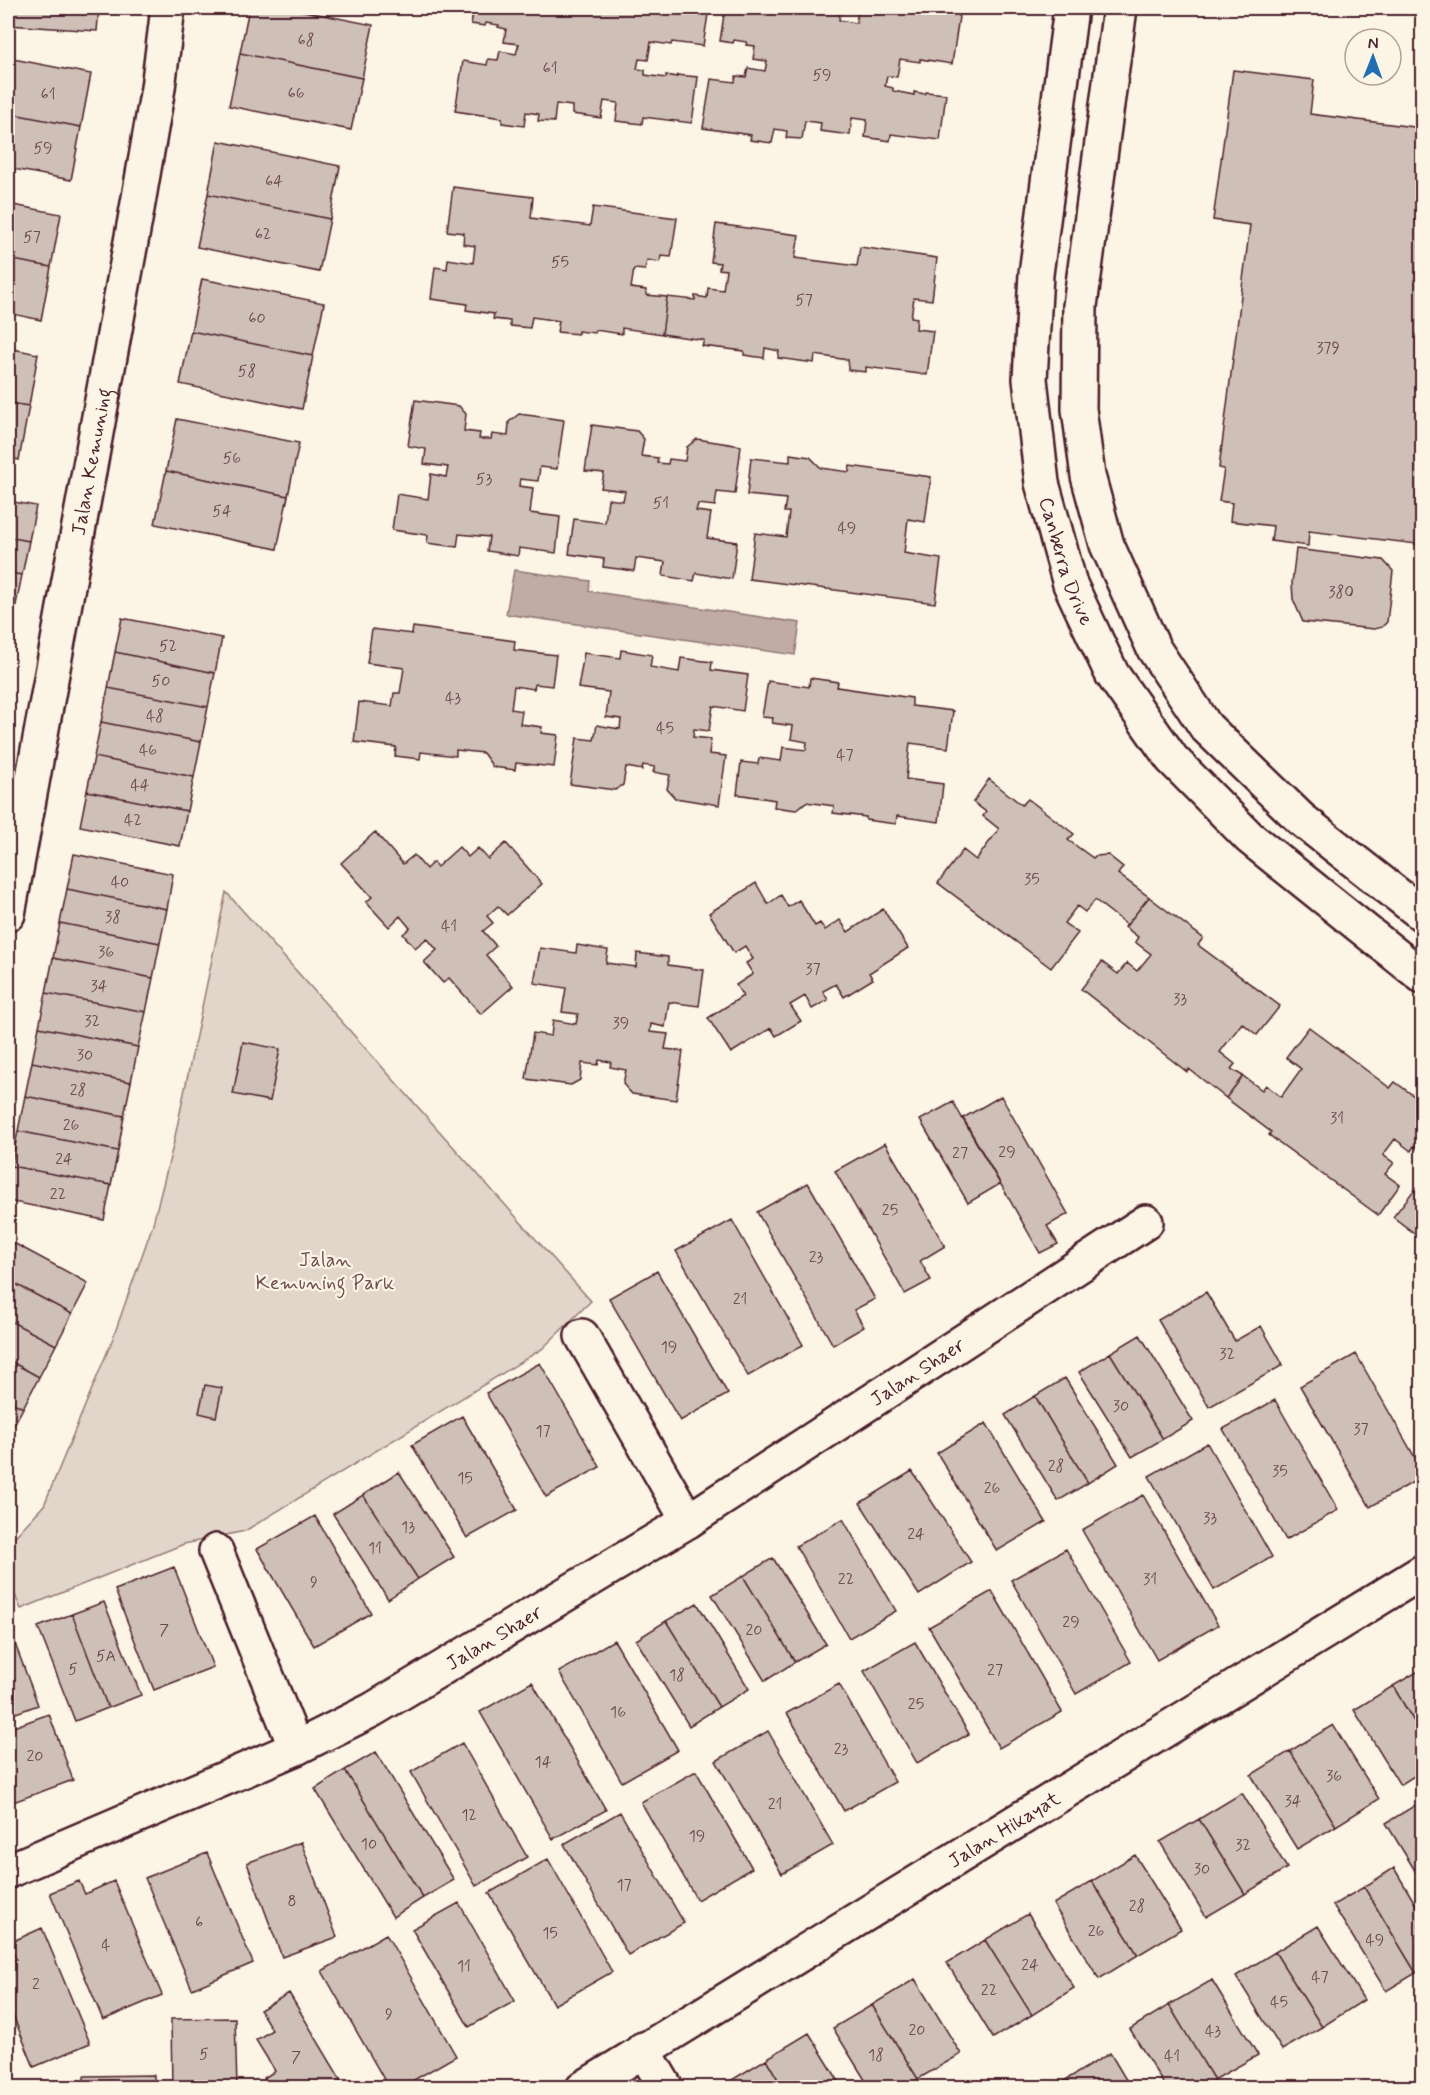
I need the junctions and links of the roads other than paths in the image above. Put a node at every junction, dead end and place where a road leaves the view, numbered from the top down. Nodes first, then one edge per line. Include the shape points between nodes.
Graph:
1 (168, 8) edge
2 (1071, 8) edge
3 (1120, 8) edge
4 (8, 914) edge
5 (1422, 914) edge
6 (1422, 976) edge
7 (1146, 1222) dead end
8 (582, 1336) dead end
9 (688, 1521) junction
10 (216, 1551) dead end
11 (1422, 1572) edge
12 (297, 1748) junction
13 (8, 1871) edge
14 (643, 2049) junction
15 (583, 2088) edge
16 (666, 2088) edge

1 - 4 street, Jalan Kemuning via 137,209
2 - 6 street, Canberra Drive via 1036,274 1030,379 1042,483 1070,584 1112,674 1172,759 1250,838
3 - 5 street, Canberra Drive via 1080,306 1079,409 1088,476 1107,545 1154,649 1206,727 1301,819
7 - 9 street, Jalan Shaer
8 - 9 street
9 - 12 street, Jalan Shaer via 372,1710
10 - 12 street
11 - 14 street, Jalan Hikayat
12 - 13 street, Jalan Shaer
14 - 15 street, Jalan Hikayat
14 - 16 street

